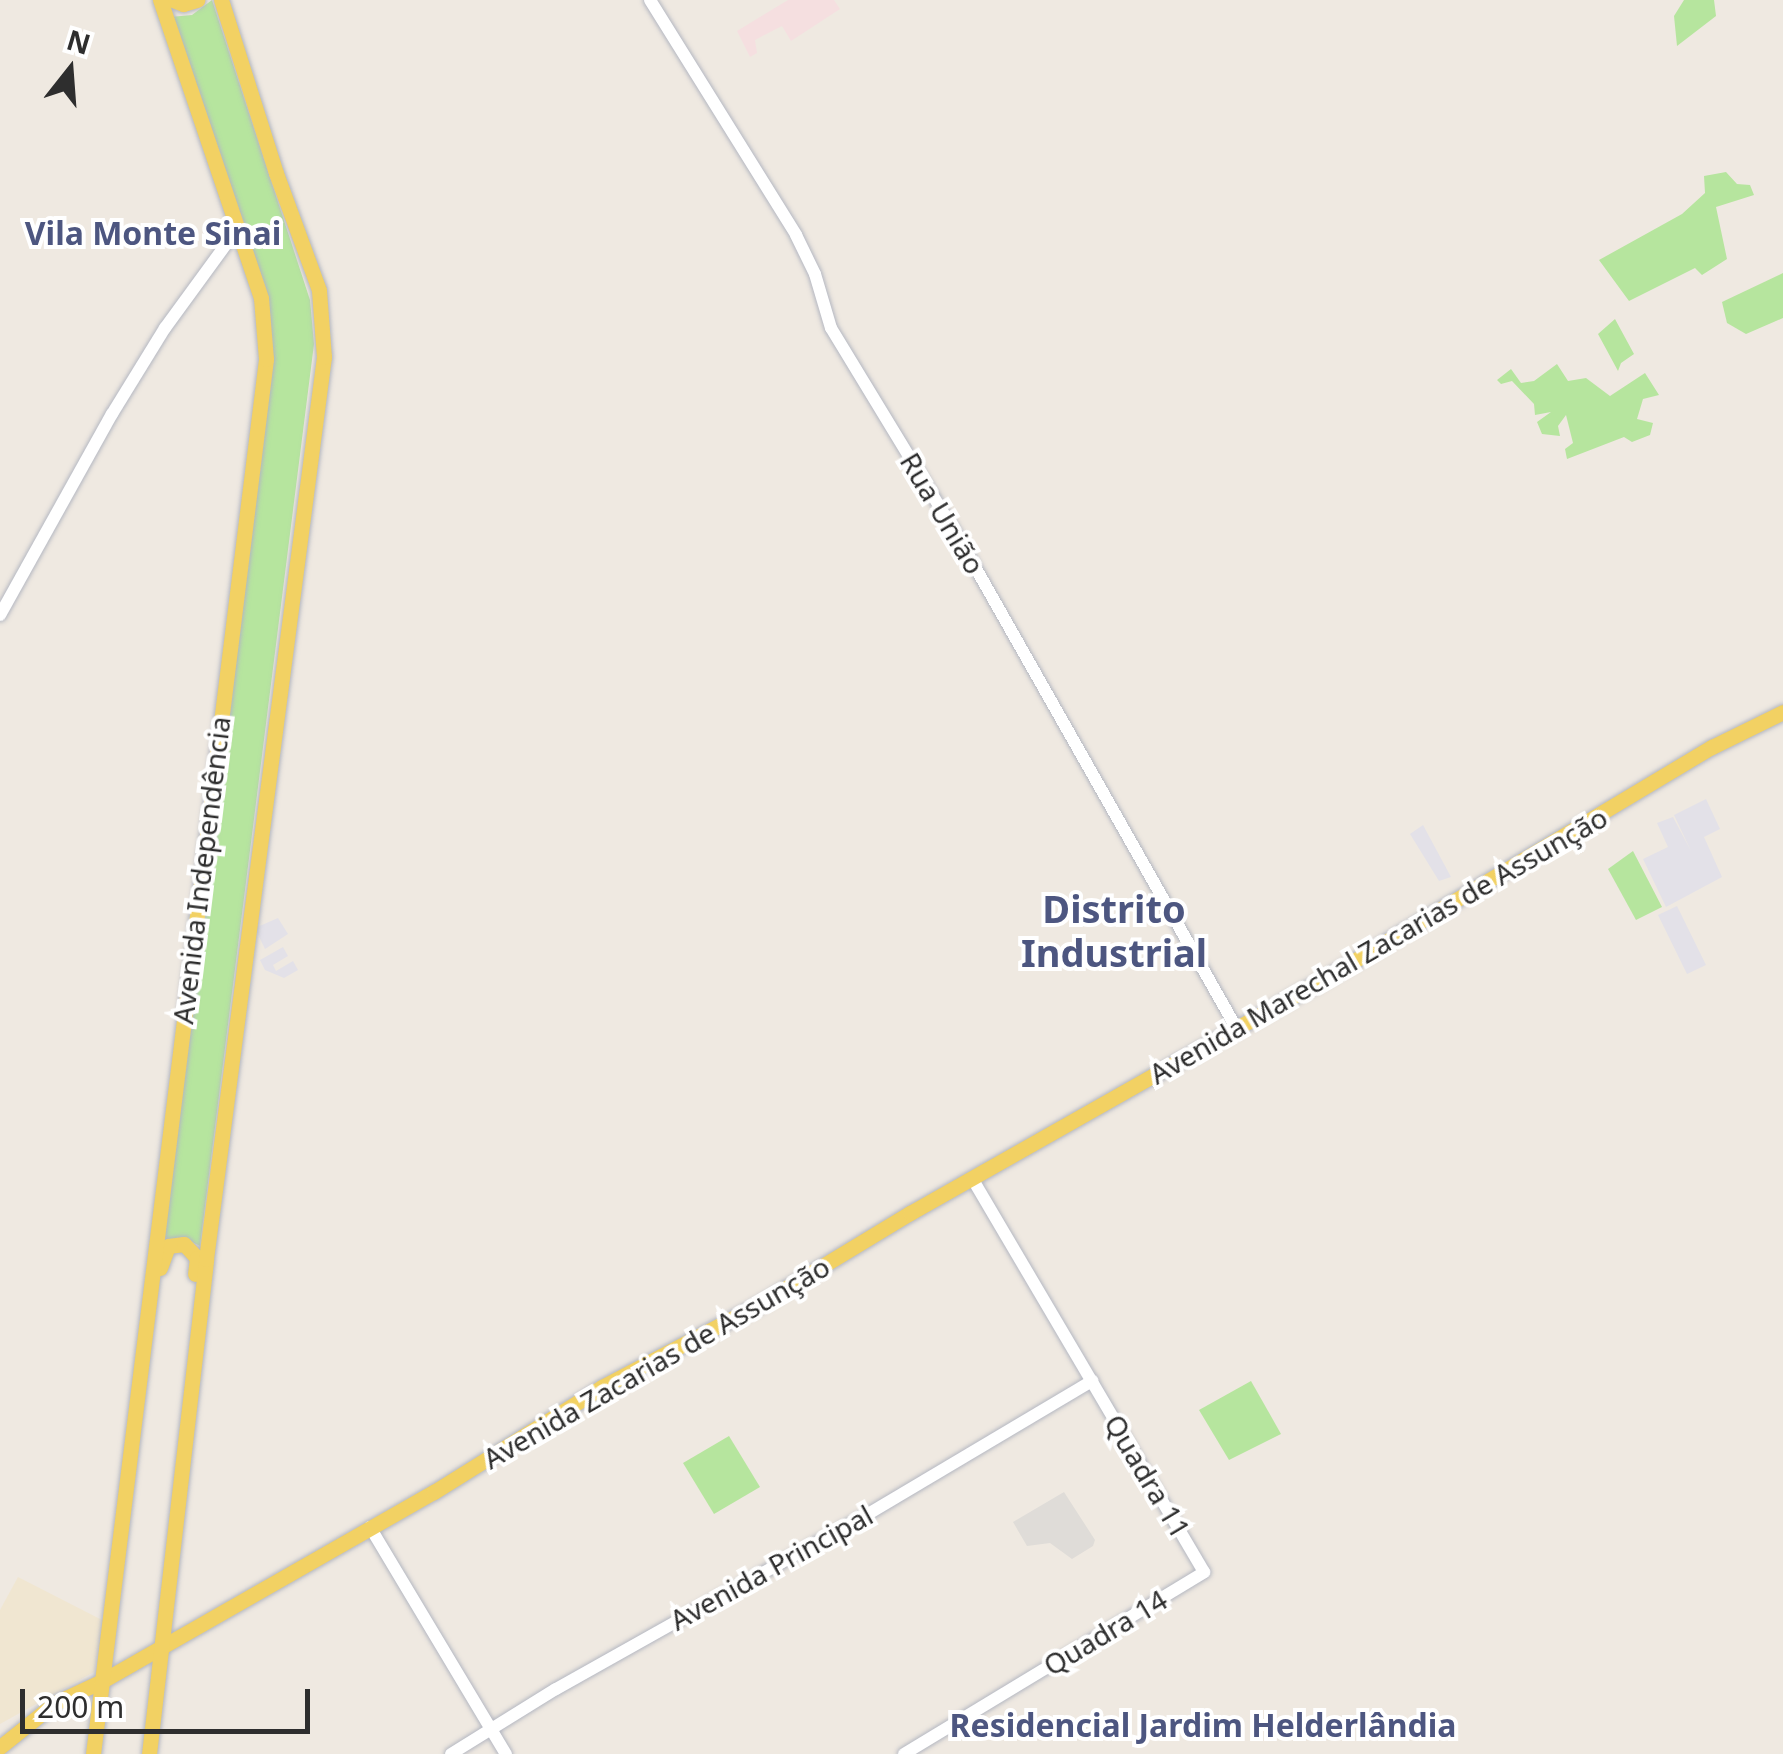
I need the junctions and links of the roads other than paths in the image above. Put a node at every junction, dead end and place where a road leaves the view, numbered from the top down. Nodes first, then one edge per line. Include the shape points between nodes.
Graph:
1 (160, 0) edge
2 (173, 0) edge
3 (196, 0) edge
4 (221, 0) edge
5 (653, 1) edge
6 (238, 228) junction
7 (0, 614) edge
8 (1783, 712) edge
9 (1237, 1029) junction
10 (973, 1180) junction
11 (1092, 1381) junction
12 (190, 1397) junction
13 (136, 1400) junction
14 (370, 1528) junction
15 (1204, 1572) joint
16 (164, 1646) junction
17 (102, 1681) junction
18 (492, 1728) junction
19 (0, 1747) edge
20 (93, 1754) edge
21 (149, 1754) edge
22 (451, 1754) edge
23 (506, 1754) edge
24 (904, 1754) edge

1 - 6 main road, Avenida Independência
2 - 3 main road
4 - 12 main road, Avenida Independência via 318,290 324,357
5 - 9 street, Rua União via 796,234 831,328 957,535
6 - 7 street via 120,400
6 - 13 main road, Avenida Independência via 261,298 266,359
8 - 9 main road, Avenida Marechal Zacarias de Assunção via 1712,747
9 - 10 main road, Avenida Marechal Zacarias de Assunção
10 - 11 street, Quadra 11
10 - 14 main road, Avenida Zacarias de Assunção via 602,1386
11 - 15 street, Quadra 11
11 - 18 street, Avenida Principal
12 - 13 main road via 186,1368 197,1258 190,1246 177,1243 162,1253 146,1377
12 - 16 main road, Avenida Independência
13 - 17 main road, Avenida Independência
14 - 16 main road, Avenida Zacarias de Assunção
14 - 18 street
15 - 24 street, Quadra 14
16 - 17 main road
16 - 21 main road, Avenida Independência
17 - 19 main road via 55,1703
17 - 20 main road, Avenida Independência
18 - 22 street, Avenida Principal
18 - 23 street

